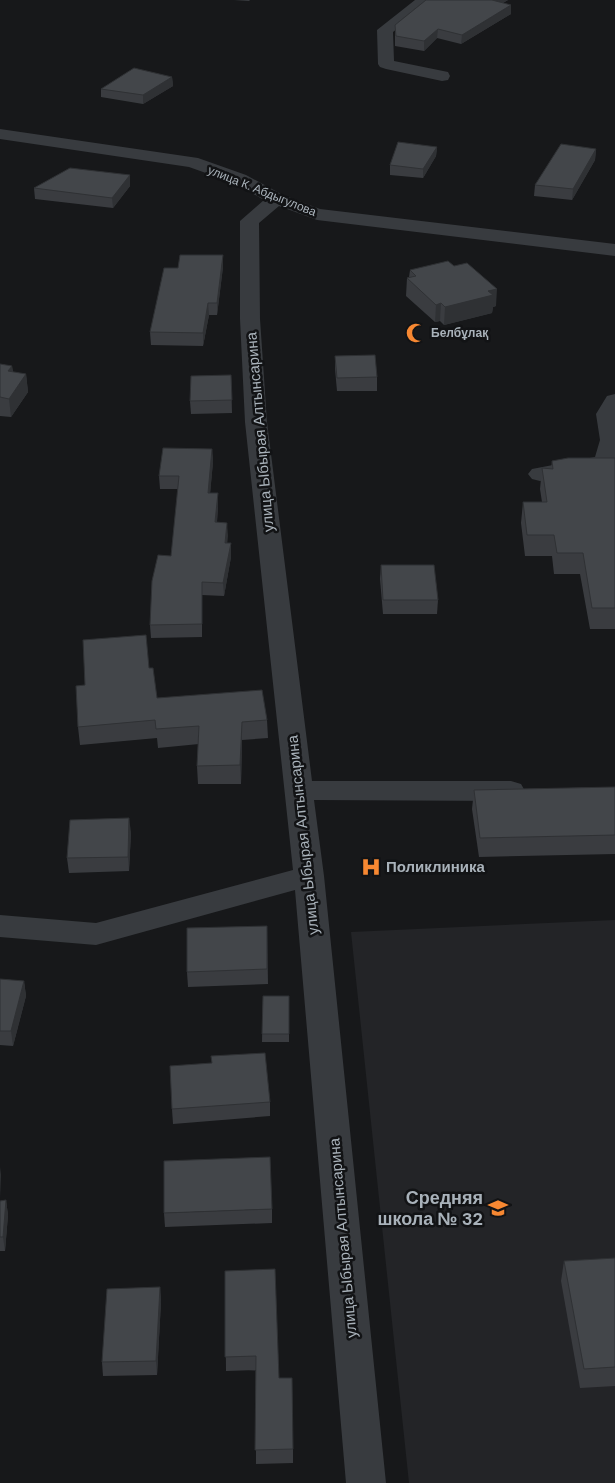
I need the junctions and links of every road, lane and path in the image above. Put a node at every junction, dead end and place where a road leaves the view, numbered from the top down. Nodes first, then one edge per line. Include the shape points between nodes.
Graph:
1 (425, 0) edge
2 (442, 76) dead end
3 (0, 134) edge
4 (276, 198) junction
5 (615, 250) edge
6 (615, 401) edge
7 (540, 474) dead end
8 (299, 790) junction
9 (538, 791) edge
10 (309, 876) junction
11 (0, 926) edge
12 (366, 1483) edge

1 - 2 street via 385,30 386,64
3 - 4 street, улица К. Абдыгулова via 192,162 240,179
4 - 5 street, улица К. Абдыгулова via 317,214 398,232
4 - 8 street, улица Ыбырая Алтынсарина via 250,221 250,319 256,422
6 - 7 street via 607,414 614,443 603,463
8 - 9 street
8 - 10 street, улица Ыбырая Алтынсарина
10 - 11 street via 96,934
10 - 12 street, улица Ыбырая Алтынсарина

